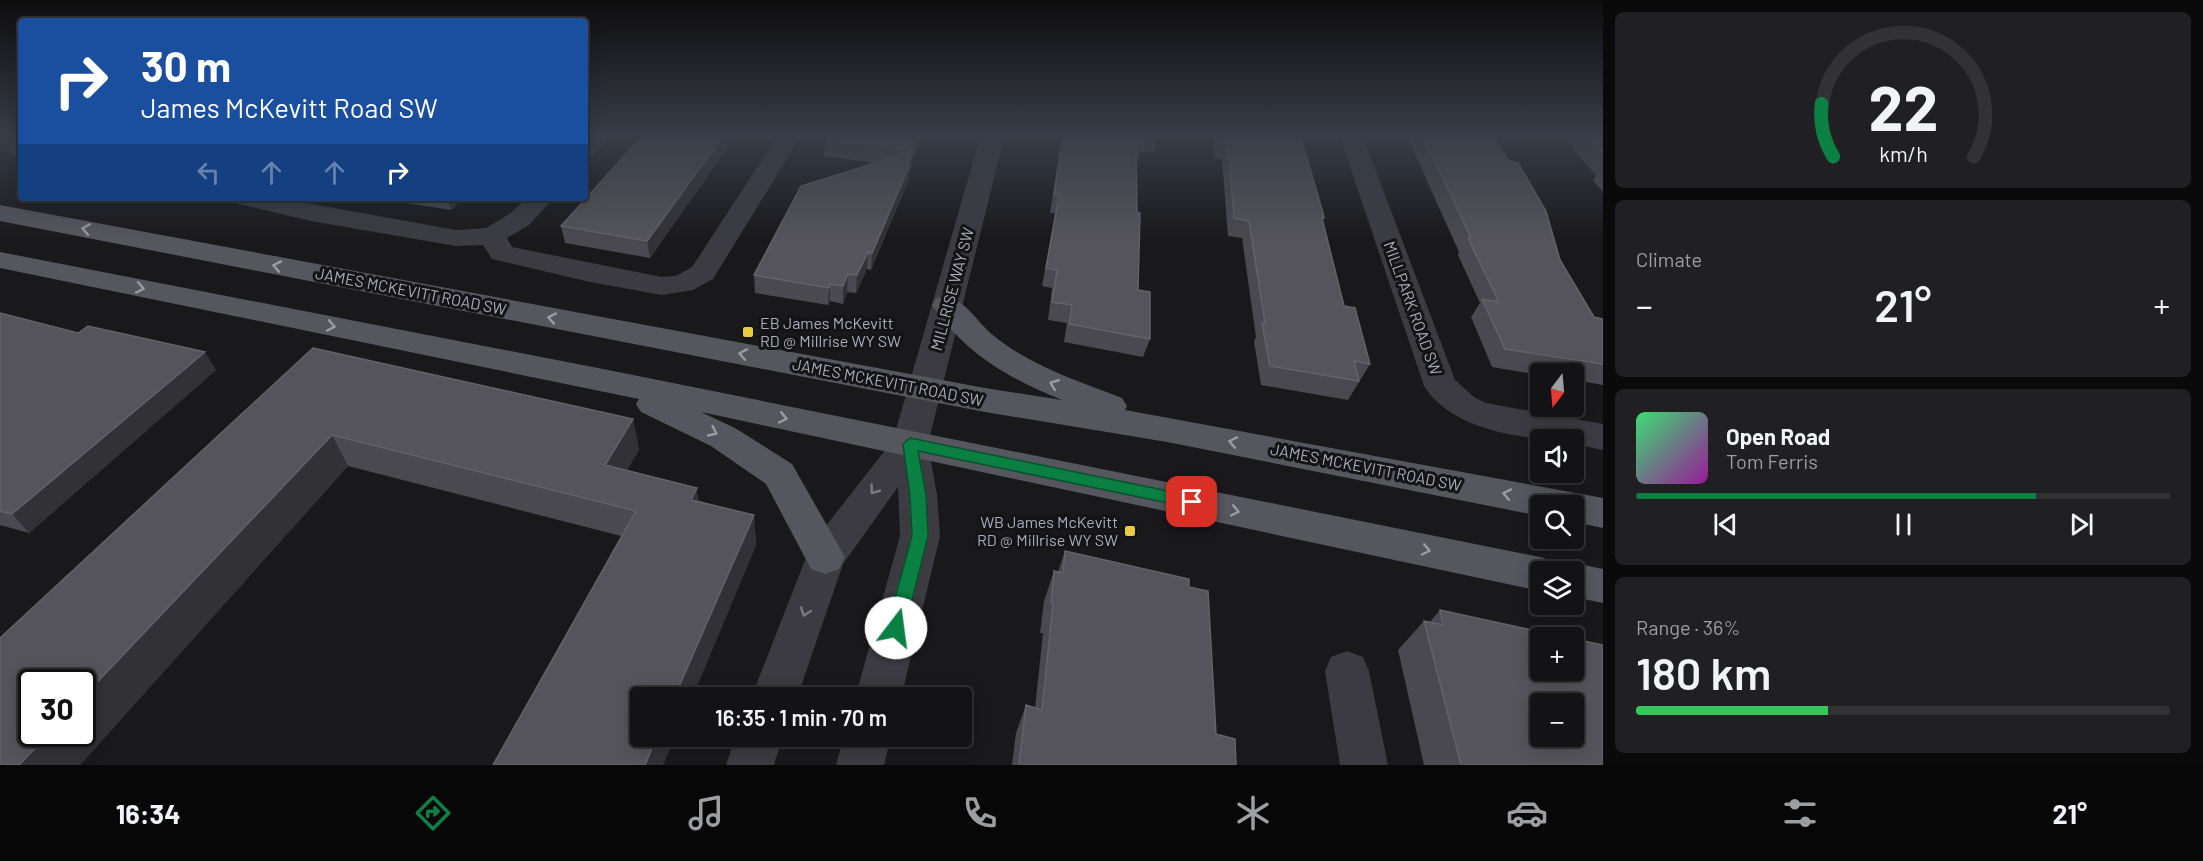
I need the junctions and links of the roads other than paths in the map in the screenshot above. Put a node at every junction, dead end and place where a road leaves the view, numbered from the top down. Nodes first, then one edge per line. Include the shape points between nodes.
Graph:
1 (767, 170) edge
2 (983, 170) edge
3 (1363, 170) edge
4 (272, 201) edge
5 (537, 201) edge
6 (320, 206) edge
7 (0, 213) edge
8 (492, 236) junction
9 (0, 260) edge
10 (947, 305) junction
11 (603, 380) junction
12 (924, 388) junction
13 (1167, 429) junction
14 (1603, 437) edge
15 (910, 444) junction
16 (1530, 499) edge
17 (1584, 509) edge
18 (1603, 513) edge
19 (825, 557) junction
20 (1530, 572) edge
21 (1584, 582) edge
22 (1603, 586) edge
23 (1347, 671) dead end
24 (778, 687) edge
25 (881, 687) edge
26 (756, 747) edge
27 (865, 747) edge
28 (750, 765) edge
29 (860, 765) edge
30 (1364, 765) edge

1 - 8 street via 702,273 683,284 662,286 502,253
2 - 10 street, MILLRISE WAY SW
3 - 14 street, MILLPARK ROAD SW via 1441,386 1478,414
4 - 6 street
5 - 8 street via 520,219
6 - 8 street via 456,238
12 -> 7 main road, JAMES MCKEVITT ROAD SW
9 -> 11 main road
10 - 12 street, MILLRISE WAY SW
13 -> 10 main road via 1010,365 963,327
11 -> 15 main road
11 -> 19 main road via 723,437 778,474
12 - 13 main road, JAMES MCKEVITT ROAD SW
12 - 15 street, MILLRISE WAY SW
16 -> 13 main road, JAMES MCKEVITT ROAD SW
15 -> 19 street
15 -> 20 main road
15 - 25 street via 920,536
17 - 18 main road
19 -> 24 street
21 - 22 main road
23 - 30 street
26 - 28 street
27 - 29 street

